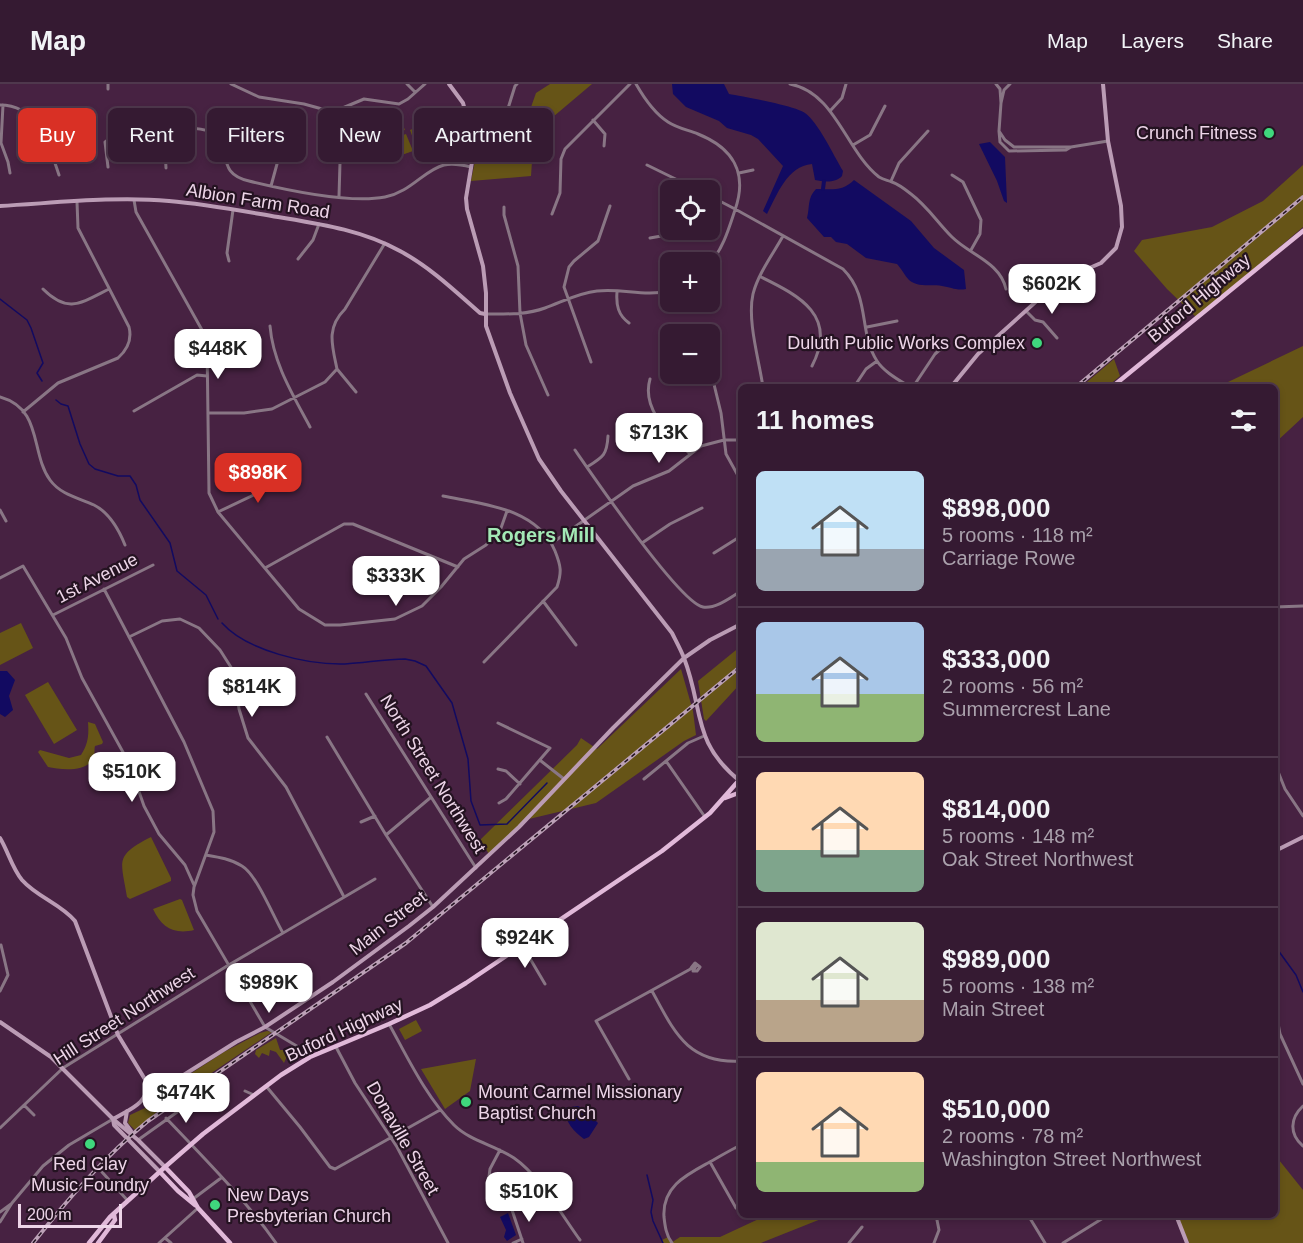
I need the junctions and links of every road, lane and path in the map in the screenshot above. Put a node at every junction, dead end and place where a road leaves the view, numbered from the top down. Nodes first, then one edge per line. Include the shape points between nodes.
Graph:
1 (108, 84) edge
2 (231, 84) edge
3 (407, 84) edge
4 (425, 84) edge
5 (449, 84) edge
6 (630, 84) edge
7 (636, 84) edge
8 (790, 84) edge
9 (846, 84) edge
10 (996, 84) edge
11 (1010, 84) edge
12 (1103, 84) edge
13 (239, 85) edge
14 (515, 85) edge
15 (108, 89) dead end
16 (415, 93) junction
17 (1001, 104) junction
18 (1, 105) edge
19 (885, 106) dead end
20 (465, 108) edge
21 (508, 108) edge
22 (830, 111) junction
23 (593, 120) junction
24 (195, 128) edge
25 (928, 131) dead end
26 (108, 139) edge
27 (1108, 141) junction
28 (604, 146) dead end
29 (853, 146) junction
30 (166, 162) edge
31 (276, 162) edge
32 (472, 162) edge
33 (340, 163) dead end
34 (647, 165) dead end
35 (108, 167) dead end
36 (471, 167) junction
37 (166, 168) dead end
38 (753, 170) dead end
39 (10, 173) dead end
40 (739, 173) junction
41 (59, 175) dead end
42 (952, 175) dead end
43 (678, 180) edge
44 (891, 181) junction
45 (271, 186) junction
46 (339, 196) junction
47 (134, 200) junction
48 (720, 201) edge
49 (77, 202) junction
50 (0, 206) edge
51 (504, 207) dead end
52 (610, 207) dead end
53 (735, 209) junction
54 (233, 210) junction
55 (552, 214) dead end
56 (319, 224) junction
57 (1303, 231) edge
58 (660, 236) edge
59 (783, 236) junction
60 (650, 238) dead end
61 (385, 243) junction
62 (971, 250) junction
63 (717, 252) edge
64 (298, 260) dead end
65 (229, 261) dead end
66 (760, 277) junction
67 (43, 289) dead end
68 (109, 289) junction
69 (1006, 289) dead end
70 (617, 292) junction
71 (660, 292) edge
72 (567, 297) junction
73 (1026, 311) junction
74 (520, 313) junction
75 (485, 314) junction
76 (897, 321) dead end
77 (629, 323) dead end
78 (270, 326) dead end
79 (867, 327) junction
80 (1057, 338) dead end
81 (943, 347) dead end
82 (877, 361) junction
83 (591, 362) dead end
84 (812, 366) dead end
85 (337, 369) junction
86 (207, 376) junction
87 (650, 379) dead end
88 (714, 384) edge
89 (763, 384) edge
90 (856, 384) edge
91 (907, 384) edge
92 (914, 384) edge
93 (953, 384) edge
94 (1117, 384) edge
95 (356, 392) dead end
96 (548, 395) dead end
97 (0, 397) edge
98 (294, 397) junction
99 (134, 411) dead end
100 (24, 412) junction
101 (208, 413) junction
102 (310, 427) dead end
103 (608, 436) dead end
104 (724, 440) junction
105 (738, 440) edge
106 (575, 450) dead end
107 (690, 454) junction
108 (587, 467) junction
109 (738, 476) edge
110 (289, 478) dead end
111 (443, 496) dead end
112 (610, 501) junction
113 (702, 508) dead end
114 (0, 510) edge
115 (507, 511) junction
116 (218, 512) junction
117 (584, 519) junction
118 (6, 520) dead end
119 (738, 538) edge
120 (552, 543) junction
121 (642, 543) junction
122 (125, 545) dead end
123 (714, 553) dead end
124 (153, 565) dead end
125 (459, 567) junction
126 (265, 568) junction
127 (0, 578) edge
128 (104, 589) junction
129 (738, 593) edge
130 (543, 601) junction
131 (1303, 606) edge
132 (1278, 607) edge
133 (53, 615) junction
134 (738, 626) edge
135 (129, 637) junction
136 (576, 645) dead end
137 (684, 658) junction
138 (483, 662) dead end
139 (366, 694) dead end
140 (498, 723) dead end
141 (704, 736) junction
142 (327, 737) dead end
143 (541, 760) junction
144 (666, 761) junction
145 (498, 769) dead end
146 (1278, 773) edge
147 (738, 778) edge
148 (644, 779) dead end
149 (566, 780) junction
150 (738, 782) edge
151 (520, 784) junction
152 (738, 793) edge
153 (430, 798) junction
154 (722, 800) junction
155 (499, 803) dead end
156 (375, 816) junction
157 (1303, 816) edge
158 (705, 818) junction
159 (361, 822) dead end
160 (386, 835) junction
161 (1303, 837) edge
162 (0, 838) edge
163 (1278, 850) edge
164 (206, 855) junction
165 (476, 868) junction
166 (375, 879) dead end
167 (195, 886) junction
168 (344, 896) junction
169 (433, 907) junction
170 (283, 933) junction
171 (1, 945) edge
172 (522, 945) junction
173 (227, 966) junction
174 (696, 966) dead end
175 (545, 984) dead end
176 (0, 991) edge
177 (652, 991) junction
178 (0, 1022) edge
179 (389, 1024) junction
180 (265, 1027) junction
181 (118, 1035) junction
182 (1278, 1036) edge
183 (336, 1046) junction
184 (310, 1057) junction
185 (738, 1061) edge
186 (63, 1068) junction
187 (629, 1079) dead end
188 (1303, 1084) edge
189 (266, 1086) junction
190 (147, 1090) junction
191 (245, 1091) dead end
192 (254, 1095) junction
193 (24, 1105) junction
194 (187, 1105) dead end
195 (1303, 1106) edge
196 (440, 1110) junction
197 (127, 1111) junction
198 (34, 1115) dead end
199 (113, 1119) junction
200 (166, 1119) junction
201 (0, 1128) edge
202 (132, 1134) junction
203 (391, 1138) junction
204 (138, 1140) junction
205 (191, 1144) junction
206 (1303, 1146) edge
207 (738, 1147) edge
208 (500, 1150) junction
209 (710, 1162) junction
210 (165, 1167) junction
211 (102, 1172) dead end
212 (160, 1172) junction
213 (221, 1178) junction
214 (193, 1199) junction
215 (128, 1201) junction
216 (12, 1203) junction
217 (197, 1207) junction
218 (736, 1208) dead end
219 (0, 1212) edge
220 (114, 1215) junction
221 (937, 1218) edge
222 (1030, 1218) edge
223 (1100, 1218) edge
224 (1177, 1218) edge
225 (0, 1222) edge
226 (862, 1227) dead end
227 (165, 1238) junction
228 (580, 1240) dead end
229 (523, 1241) edge
230 (91, 1243) edge
231 (98, 1243) edge
232 (159, 1243) edge
233 (171, 1243) edge
234 (230, 1243) edge
235 (276, 1243) edge
236 (448, 1243) edge
237 (513, 1243) edge
238 (672, 1243) edge
239 (849, 1243) edge
240 (934, 1243) edge
241 (1045, 1243) edge
242 (1063, 1243) edge
243 (1187, 1243) edge

1 - 15 street
2 - 13 street
3 - 16 street
4 - 16 street
5 - 20 street
6 - 23 street
7 - 40 street via 646,101 669,123 723,148
8 - 22 street via 818,95
9 - 22 street via 843,98
10 - 17 street
11 - 17 street via 1004,90
12 - 27 street
13 - 16 street via 259,97 333,112 364,99 399,104
14 - 21 street
17 - 27 street via 999,131 1014,147 1071,147
18 - 39 street via 1,143
18 - 41 street via 22,112 41,128
19 - 29 street via 870,135
22 - 29 street
23 - 28 street via 605,134
23 - 55 street via 562,155 560,193
24 - 45 street via 213,132 232,174
25 - 44 street via 899,163
26 - 35 street
27 - 73 street via 1121,206 1122,227 1116,248 1101,263 1059,282
29 - 44 street via 879,177
30 - 37 street
31 - 45 street
32 - 36 street
33 - 46 street
34 - 43 street
36 - 46 street via 435,168 410,187 384,197
36 - 75 street via 467,209 483,266
38 - 40 street
40 - 53 street
42 - 62 street via 963,182 981,220 980,234
44 - 62 street via 914,195 953,238
45 - 46 street
47 - 49 street, Albion Farm Road
47 - 54 street, Albion Farm Road via 167,200
47 - 86 street via 136,212 207,343
48 - 53 street
49 - 50 street, Albion Farm Road
49 - 68 street via 78,228
51 - 74 street via 518,266
52 - 72 street via 598,241 569,267 564,287
53 - 59 street
53 - 63 street
54 - 56 street, Albion Farm Road
54 - 65 street via 226,253
56 - 61 street, Albion Farm Road
56 - 64 street
57 - 94 main road, Buford Highway
58 - 60 street
59 - 66 street
59 - 79 street via 829,260 853,279
61 - 75 street, Albion Farm Road via 430,270
61 - 85 street via 332,330
62 - 69 street via 998,271
66 - 84 street via 799,299 816,315 821,335
66 - 89 street via 751,311
67 - 68 street via 55,302 67,305
68 - 100 street via 130,332 123,353 115,360 58,383
70 - 71 street
70 - 72 street
70 - 77 street via 618,310
72 - 74 street via 545,308
72 - 83 street
73 - 80 street
73 - 93 street via 978,354
74 - 75 street
74 - 96 street via 530,357
75 - 117 street via 496,358 531,445
76 - 79 street
78 - 98 street via 273,349
79 - 82 street
81 - 92 street
82 - 90 street
82 - 91 street
85 - 95 street
85 - 98 street via 325,382
86 - 99 street via 197,375
86 - 101 street
87 - 107 street via 646,391 655,414
88 - 104 street
97 - 100 street
98 - 101 street via 258,412
98 - 102 street
100 - 122 street via 50,480 70,496 105,512
101 - 116 street via 209,493
103 - 108 street via 602,458
104 - 105 street
104 - 107 street via 701,446
104 - 109 street via 726,454
106 - 108 street
107 - 112 street via 669,471
108 - 112 street
110 - 116 street
111 - 115 street
112 - 117 street
112 - 121 street
113 - 121 street
114 - 118 street
115 - 120 street via 531,520
115 - 125 street via 501,528
116 - 126 street
117 - 120 street
117 - 137 street via 672,633
119 - 123 street
120 - 130 street via 561,574 557,587
121 - 129 street via 695,604 711,607
124 - 128 street, 1st Avenue
125 - 126 street via 345,524
125 - 126 street via 422,606 409,614 340,625 325,625 299,609
127 - 133 street via 23,566
128 - 133 street, 1st Avenue
128 - 135 street
130 - 136 street
130 - 138 street
131 - 132 street
133 - 167 street via 129,763 144,806
134 - 137 street, Main Street
135 - 164 street via 184,742 213,811 214,832
135 - 168 street via 162,621 180,619 199,628 220,650 234,672 248,738 286,787
137 - 141 street
137 - 149 street, Main Street
139 - 153 street, North Street Northwest
140 - 143 street via 550,748
141 - 144 street
141 - 147 street via 715,756
142 - 156 street
143 - 149 street
143 - 151 street
144 - 148 street
144 - 158 street
145 - 151 street
146 - 157 street
149 - 165 street, Main Street
150 - 154 main road, Buford Highway
151 - 155 street
152 - 154 main road
153 - 160 street
153 - 165 street, North Street Northwest
154 - 158 main road, Buford Highway
156 - 159 street
156 - 160 street
158 - 172 main road, Buford Highway
160 - 169 street
161 - 163 street
162 - 181 street via 21,879 75,921
164 - 167 street
164 - 170 street via 244,867
165 - 169 street, Main Street
166 - 168 street
167 - 173 street via 196,911
168 - 170 street, Hill Street Northwest
169 - 180 street, Main Street
170 - 173 street, Hill Street Northwest
171 - 176 street via 8,975
172 - 175 street
172 - 179 main road, Buford Highway via 430,1005
173 - 180 street
173 - 181 street, Hill Street Northwest
174 - 177 street
177 - 185 street via 675,1034 688,1046 705,1056
177 - 187 street via 596,1021
178 - 186 street
179 - 183 main road, Buford Highway
179 - 196 street
180 - 184 street
180 - 190 street, Main Street via 163,1088
181 - 186 street, Hill Street Northwest
181 - 190 street via 144,1077
182 - 188 street
183 - 184 main road, Buford Highway
183 - 203 street, Donaville Street
184 - 189 main road, Buford Highway
186 - 193 street, Hill Street Northwest
186 - 199 street
189 - 192 main road, Buford Highway
189 - 203 street via 335,1170
190 - 197 street, Main Street via 143,1100
191 - 192 street
192 - 205 main road, Buford Highway
193 - 198 street
193 - 201 street, Hill Street Northwest
194 - 200 street
195 - 206 street via 1292,1127
196 - 203 street
196 - 208 street via 467,1135
197 - 199 street, Main Street
197 - 202 street via 125,1123
199 - 202 street
199 - 212 street via 114,1125
199 - 216 street, Main Street via 65,1147 34,1175
200 - 204 street
200 - 205 street
202 - 204 street
203 - 236 street, Donaville Street
204 - 210 street
205 - 210 main road, Buford Highway
205 - 213 street
207 - 209 street
208 - 228 street via 527,1169
208 - 229 street via 489,1177 512,1210
209 - 218 street
209 - 238 street via 683,1176 669,1192 664,1212
210 - 212 main road, Buford Highway
210 - 214 main road
211 - 215 street
212 - 215 main road, Buford Highway
212 - 217 main road
213 - 214 street
213 - 235 street
214 - 217 main road
215 - 220 main road, Buford Highway
216 - 219 street
216 - 225 street
217 - 227 street
217 - 234 main road
220 - 230 main road, Buford Highway
220 - 231 main road, Buford Highway via 115,1220
221 - 240 street via 939,1230
222 - 241 street
223 - 242 street
224 - 243 street
226 - 239 street
227 - 232 street
227 - 233 street
229 - 237 street

